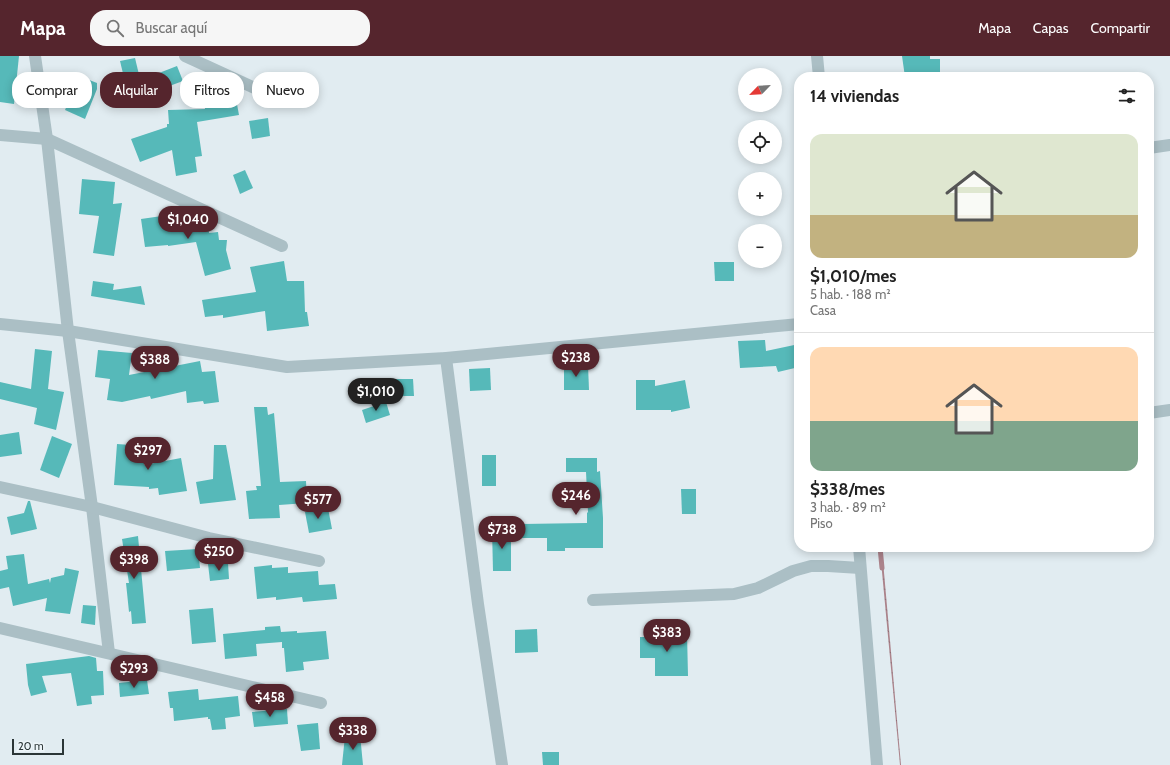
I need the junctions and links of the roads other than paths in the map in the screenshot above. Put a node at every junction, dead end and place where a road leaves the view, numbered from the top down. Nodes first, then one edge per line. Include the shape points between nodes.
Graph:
1 (35, 56) edge
2 (185, 56) edge
3 (817, 56) edge
4 (819, 72) edge
5 (252, 87) edge
6 (0, 135) edge
7 (47, 139) junction
8 (1170, 145) edge
9 (1154, 147) edge
10 (282, 246) dead end
11 (0, 324) edge
12 (794, 324) edge
13 (68, 331) junction
14 (446, 358) junction
15 (1170, 410) edge
16 (1154, 412) edge
17 (0, 487) edge
18 (92, 507) junction
19 (859, 552) edge
20 (319, 561) dead end
21 (860, 568) junction
22 (593, 600) dead end
23 (0, 628) edge
24 (109, 653) junction
25 (321, 703) dead end
26 (502, 765) edge
27 (877, 765) edge

1 - 7 street
2 - 5 street
3 - 4 street
6 - 7 street
7 - 10 street
7 - 13 street
8 - 9 street
11 - 13 street
12 - 14 street
13 - 14 street via 287,367
13 - 18 street
14 - 26 street
15 - 16 street
17 - 18 street
18 - 20 street via 209,538
18 - 24 street
19 - 21 street
21 - 22 street via 810,566 793,571 758,588 734,594
21 - 27 street
23 - 24 street
24 - 25 street

